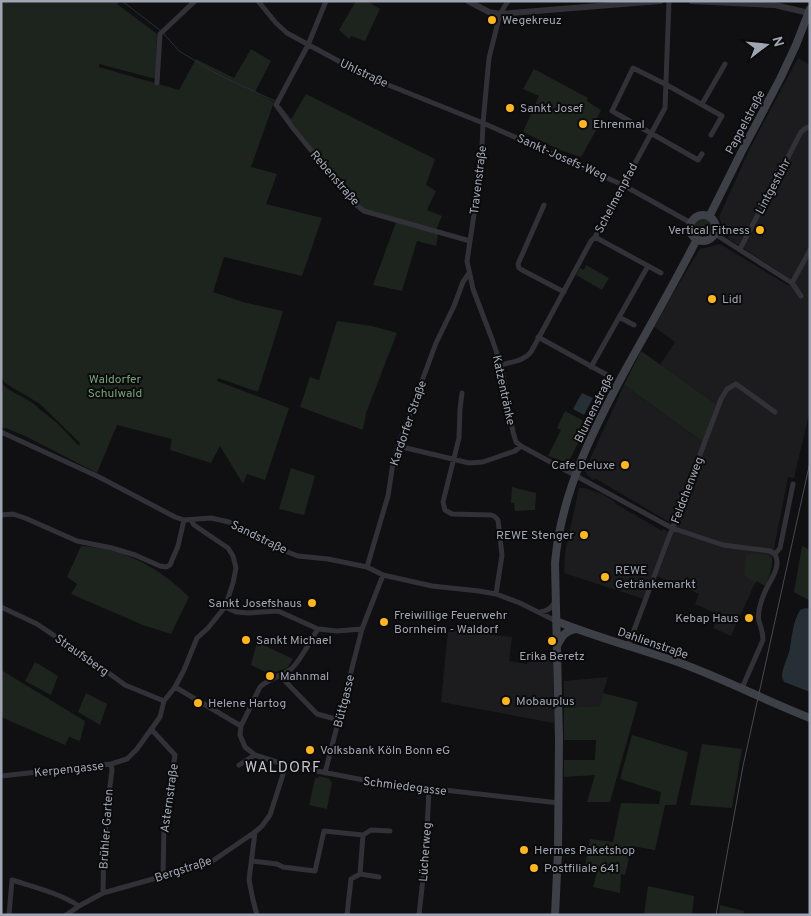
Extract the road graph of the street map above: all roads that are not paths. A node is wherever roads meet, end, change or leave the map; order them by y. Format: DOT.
graph roads {
  1 [pos="194,1"];
  2 [pos="258,1"];
  3 [pos="326,1"];
  4 [pos="468,1"];
  5 [pos="508,1"];
  6 [pos="660,1"];
  7 [pos="669,1"];
  8 [pos="692,1"];
  9 [pos="809,12"];
  10 [pos="500,14"];
  11 [pos="308,45"];
  12 [pos="725,64"];
  13 [pos="157,83"];
  14 [pos="667,84"];
  15 [pos="702,104"];
  16 [pos="483,123"];
  17 [pos="810,128"];
  18 [pos="652,132"];
  19 [pos="711,135"];
  20 [pos="702,154"];
  21 [pos="623,185"];
  22 [pos="544,205"];
  23 [pos="709,217"];
  24 [pos="692,223"];
  25 [pos="715,234"];
  26 [pos="595,237"];
  27 [pos="697,239"];
  28 [pos="470,241"];
  29 [pos="740,249"];
  30 [pos="810,250"];
  31 [pos="648,266"];
  32 [pos="469,273"];
  33 [pos="661,273"];
  34 [pos="792,283"];
  35 [pos="564,292"];
  36 [pos="800,296"];
  37 [pos="619,317"];
  38 [pos="634,325"];
  39 [pos="538,337"];
  40 [pos="437,339"];
  41 [pos="501,365"];
  42 [pos="591,366"];
  43 [pos="607,376"];
  44 [pos="462,393"];
  45 [pos="775,412"];
  46 [pos="1,432"];
  47 [pos="398,446"];
  48 [pos="521,446"];
  49 [pos="454,459"];
  50 [pos="575,476"];
  51 [pos="793,484"];
  52 [pos="1,515"];
  53 [pos="187,520"];
  54 [pos="672,528"];
  55 [pos="774,554"];
  56 [pos="367,567"];
  57 [pos="383,575"];
  58 [pos="496,594"];
  59 [pos="556,601"];
  60 [pos="1,607"];
  61 [pos="225,607"];
  62 [pos="540,612"];
  63 [pos="556,621"];
  64 [pos="318,629"];
  65 [pos="362,629"];
  66 [pos="576,629"];
  67 [pos="558,644"];
  68 [pos="628,646"];
  69 [pos="278,676"];
  70 [pos="175,687"];
  71 [pos="742,688"];
  72 [pos="164,701"];
  73 [pos="809,715"];
  74 [pos="340,720"];
  75 [pos="241,726"];
  76 [pos="152,729"];
  77 [pos="255,756"];
  78 [pos="110,764"];
  79 [pos="239,765"];
  80 [pos="286,765"];
  81 [pos="325,773"];
  82 [pos="1,776"];
  83 [pos="429,789"];
  84 [pos="558,803"];
  85 [pos="390,831"];
  86 [pos="255,832"];
  87 [pos="363,835"];
  88 [pos="252,861"];
  89 [pos="360,874"];
  90 [pos="163,876"];
  91 [pos="379,877"];
  92 [pos="103,893"];
  93 [pos="78,906"];
  94 [pos="9,915"];
  95 [pos="66,915"];
  96 [pos="257,915"];
  97 [pos="348,915"];
  98 [pos="419,915"];
  99 [pos="556,915"];
  1 -- 13 [label="street"];
  2 -- 11 [label="street, Uhlstraße"];
  3 -- 11 [label="street"];
  4 -- 10 [label="street"];
  5 -- 10 [label="street, Travenstraße"];
  6 -- 10 [label="street"];
  7 -- 14 [label="street, Schelmenpfad"];
  8 -- 9 [label="street"];
  9 -- 23 [label="main road, Pappelstraße"];
  10 -- 16 [label="street, Travenstraße"];
  11 -- 16 [label="street, Uhlstraße"];
  11 -- 28 [label="street, Rebenstraße"];
  12 -- 15 [label="street"];
  14 -- 15 [label="street"];
  14 -- 18 [label="street, Schelmenpfad"];
  14 -- 18 [label="street"];
  15 -- 19 [label="street"];
  16 -- 21 [label="street, Sankt-Josefs-Weg"];
  16 -- 28 [label="street, Travenstraße"];
  17 -- 29 [label="street, Lintgesfuhr"];
  18 -- 20 [label="street"];
  18 -- 21 [label="street, Schelmenpfad"];
  21 -- 24 [label="street, Sankt-Josefs-Weg"];
  21 -- 26 [label="street, Schelmenpfad"];
  22 -- 35 [label="street"];
  23 -- 24 [label="main road"];
  23 -- 25 [label="main road"];
  24 -- 27 [label="main road"];
  25 -- 27 [label="main road"];
  25 -- 29 [label="street"];
  26 -- 31 [label="street"];
  26 -- 35 [label="street, Schelmenpfad"];
  27 -- 50 [label="main road, Blumenstraße"];
  28 -- 32 [label="street, Travenstraße"];
  29 -- 34 [label="street"];
  30 -- 34 [label="street"];
  31 -- 33 [label="street"];
  31 -- 37 [label="street"];
  32 -- 40 [label="street, Travenstraße"];
  32 -- 41 [label="street, Katzentränke"];
  34 -- 36 [label="street"];
  35 -- 39 [label="street, Schelmenpfad"];
  37 -- 38 [label="street"];
  37 -- 42 [label="street"];
  39 -- 41 [label="street, Schelmenpfad"];
  39 -- 42 [label="street"];
  40 -- 47 [label="street, Kardorfer Straße"];
  41 -- 48 [label="street, Katzentränke"];
  42 -- 43 [label="street"];
  44 -- 49 [label="street"];
  45 -- 54 [label="street, Feldchenweg"];
  46 -- 53 [label="street, Sandstraße"];
  47 -- 49 [label="street"];
  47 -- 56 [label="street, Kardorfer Straße"];
  48 -- 49 [label="street"];
  48 -- 50 [label="street"];
  49 -- 58 [label="street"];
  50 -- 54 [label="street"];
  50 -- 59 [label="main road, Blumenstraße"];
  51 -- 55 [label="street"];
  52 -- 53 [label="street"];
  53 -- 56 [label="street, Sandstraße"];
  53 -- 61 [label="street"];
  54 -- 55 [label="street"];
  54 -- 68 [label="street, Feldchenweg"];
  55 -- 71 [label="street"];
  56 -- 57 [label="street, Sandstraße"];
  57 -- 58 [label="street, Sandstraße"];
  57 -- 65 [label="street, Büttgasse"];
  58 -- 62 [label="street, Sandstraße"];
  59 -- 62 [label="street"];
  59 -- 63 [label="main road, Blumenstraße"];
  60 -- 72 [label="street, Straufsberg"];
  61 -- 64 [label="street"];
  61 -- 70 [label="street, Kerpengasse"];
  62 -- 63 [label="street, Sandstraße"];
  63 -- 66 [label="main road, Dahlienstraße"];
  63 -- 67 [label="main road, Blumenstraße"];
  64 -- 65 [label="street"];
  64 -- 69 [label="street"];
  65 -- 74 [label="street, Büttgasse"];
  66 -- 67 [label="main road"];
  66 -- 68 [label="main road, Dahlienstraße"];
  67 -- 84 [label="main road, Blumenstraße"];
  68 -- 71 [label="main road, Dahlienstraße"];
  69 -- 74 [label="street"];
  69 -- 75 [label="street"];
  70 -- 72 [label="street, Kerpengasse"];
  70 -- 75 [label="street"];
  71 -- 73 [label="main road, Dahlienstraße"];
  72 -- 76 [label="street, Kerpengasse"];
  74 -- 81 [label="street, Büttgasse"];
  75 -- 77 [label="street"];
  76 -- 78 [label="street, Kerpengasse"];
  76 -- 90 [label="street, Asternstraße"];
  77 -- 79 [label="street"];
  77 -- 80 [label="street, Schmiedegasse"];
  78 -- 82 [label="street, Kerpengasse"];
  78 -- 92 [label="street, Brühler Garten"];
  80 -- 81 [label="street, Schmiedegasse"];
  80 -- 86 [label="street, Bergstraße"];
  81 -- 83 [label="street, Schmiedegasse"];
  83 -- 84 [label="street, Schmiedegasse"];
  83 -- 98 [label="street, Lücherweg"];
  84 -- 99 [label="main road, Blumenstraße"];
  85 -- 87 [label="street"];
  86 -- 88 [label="street"];
  86 -- 90 [label="street, Bergstraße"];
  87 -- 88 [label="street"];
  87 -- 89 [label="street"];
  88 -- 96 [label="street"];
  89 -- 91 [label="street"];
  89 -- 97 [label="street"];
  90 -- 92 [label="street, Bergstraße"];
  92 -- 93 [label="street, Bergstraße"];
  93 -- 94 [label="street"];
  93 -- 95 [label="street, Bergstraße"];
}
